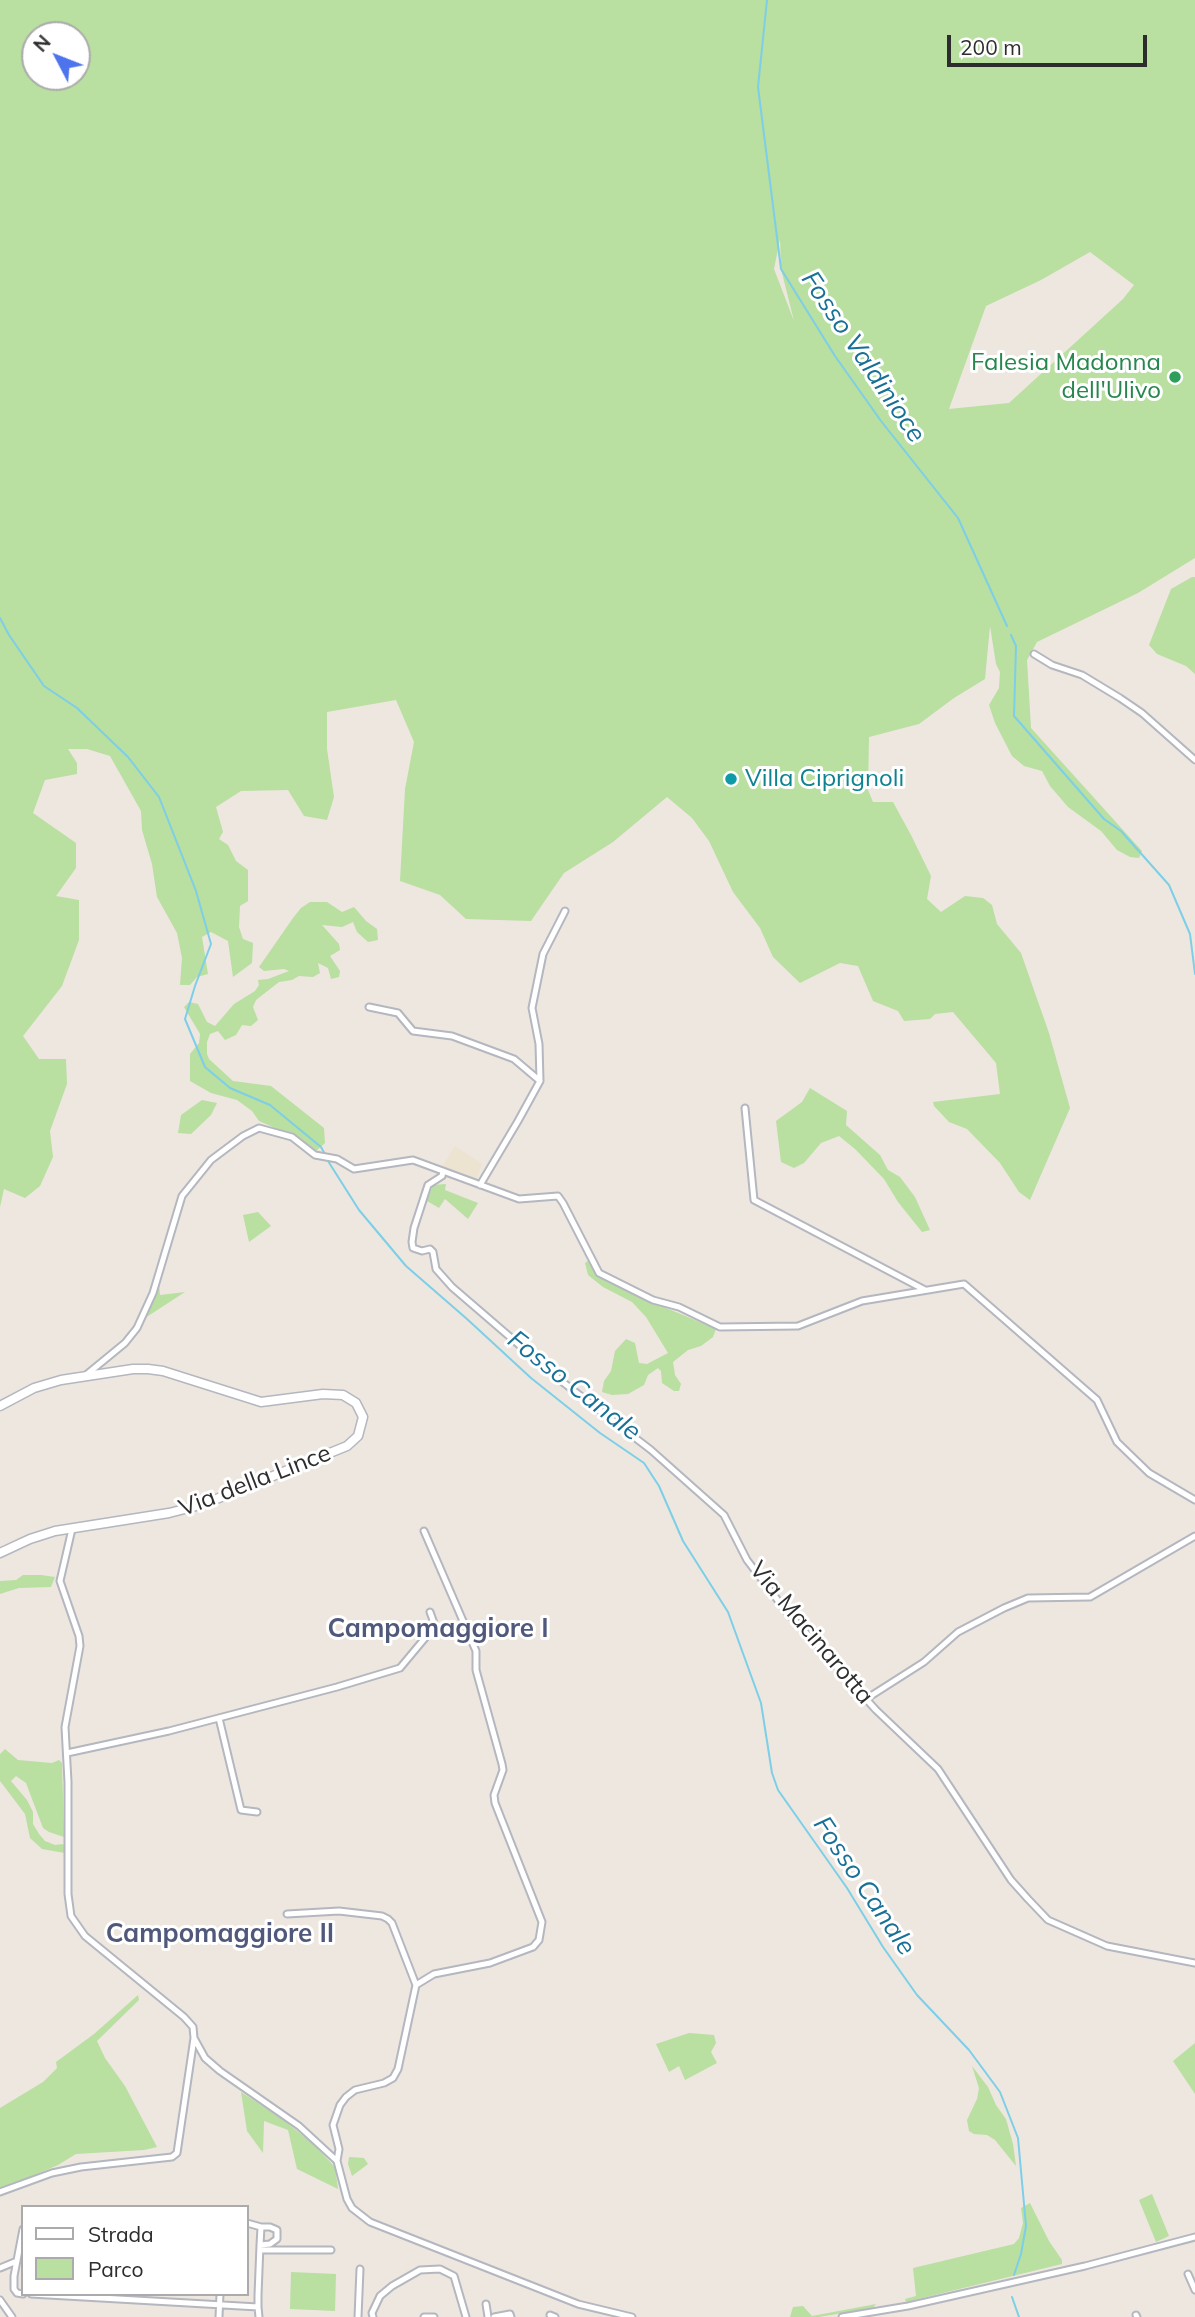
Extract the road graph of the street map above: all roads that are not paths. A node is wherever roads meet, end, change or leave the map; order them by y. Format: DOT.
graph roads {
  1 [pos="1034,654"];
  2 [pos="1195,760"];
  3 [pos="565,911"];
  4 [pos="369,1007"];
  5 [pos="540,1081"];
  6 [pos="745,1108"];
  7 [pos="443,1171"];
  8 [pos="480,1185"];
  9 [pos="925,1290"];
  10 [pos="86,1375"];
  11 [pos="0,1406"];
  12 [pos="1195,1500"];
  13 [pos="72,1529"];
  14 [pos="424,1531"];
  15 [pos="1195,1536"];
  16 [pos="0,1553"];
  17 [pos="430,1612"];
  18 [pos="866,1699"];
  19 [pos="219,1718"];
  20 [pos="67,1753"];
  21 [pos="257,1812"];
  22 [pos="287,1914"];
  23 [pos="1195,1963"];
  24 [pos="416,1985"];
  25 [pos="194,2038"];
  26 [pos="337,2161"];
  27 [pos="0,2192"];
  28 [pos="248,2223"];
  29 [pos="261,2227"];
  30 [pos="1195,2238"];
  31 [pos="21,2240"];
  32 [pos="260,2248"];
  33 [pos="331,2250"];
  34 [pos="17,2261"];
  35 [pos="0,2269"];
  36 [pos="360,2269"];
  37 [pos="1188,2274"];
  38 [pos="1195,2290"];
  39 [pos="21,2294"];
  40 [pos="66,2296"];
  41 [pos="220,2296"];
  42 [pos="0,2301"];
  43 [pos="486,2304"];
  44 [pos="220,2305"];
  45 [pos="258,2307"];
  46 [pos="12,2317"];
  47 [pos="219,2317"];
  48 [pos="259,2317"];
  49 [pos="358,2317"];
  50 [pos="373,2317"];
  51 [pos="424,2317"];
  52 [pos="434,2317"];
  53 [pos="466,2317"];
  54 [pos="488,2317"];
  55 [pos="494,2317"];
  56 [pos="512,2317"];
  57 [pos="632,2317"];
  58 [pos="842,2317"];
  1 -- 2 [label="street"];
  3 -- 5 [label="street"];
  4 -- 5 [label="street"];
  5 -- 8 [label="street"];
  6 -- 9 [label="street"];
  7 -- 8 [label="street"];
  7 -- 10 [label="street"];
  7 -- 18 [label="street, Via Macinarotta"];
  8 -- 9 [label="street"];
  9 -- 12 [label="street"];
  10 -- 11 [label="street, Via della Lince"];
  10 -- 13 [label="street, Via della Lince"];
  13 -- 16 [label="street, Via della Lince"];
  13 -- 20 [label="street"];
  14 -- 24 [label="street"];
  15 -- 18 [label="street"];
  17 -- 19 [label="street"];
  18 -- 23 [label="street, Via Macinarotta"];
  19 -- 20 [label="street"];
  19 -- 21 [label="street"];
  20 -- 25 [label="street"];
  22 -- 24 [label="street"];
  24 -- 26 [label="street"];
  25 -- 26 [label="street"];
  25 -- 27 [label="street"];
  26 -- 57 [label="street"];
  28 -- 29 [label="street"];
  29 -- 32 [label="street"];
  29 -- 32 [label="street"];
  30 -- 58 [label="street"];
  31 -- 34 [label="street"];
  32 -- 33 [label="street"];
  32 -- 45 [label="street"];
  34 -- 35 [label="street"];
  34 -- 39 [label="street"];
  36 -- 49 [label="street"];
  37 -- 38 [label="street"];
  40 -- 44 [label="street"];
  41 -- 44 [label="street"];
  42 -- 46 [label="street"];
  43 -- 54 [label="street"];
  44 -- 45 [label="street"];
  44 -- 47 [label="street"];
  45 -- 48 [label="street"];
  50 -- 53 [label="street"];
  51 -- 52 [label="street"];
  55 -- 56 [label="street"];
}
